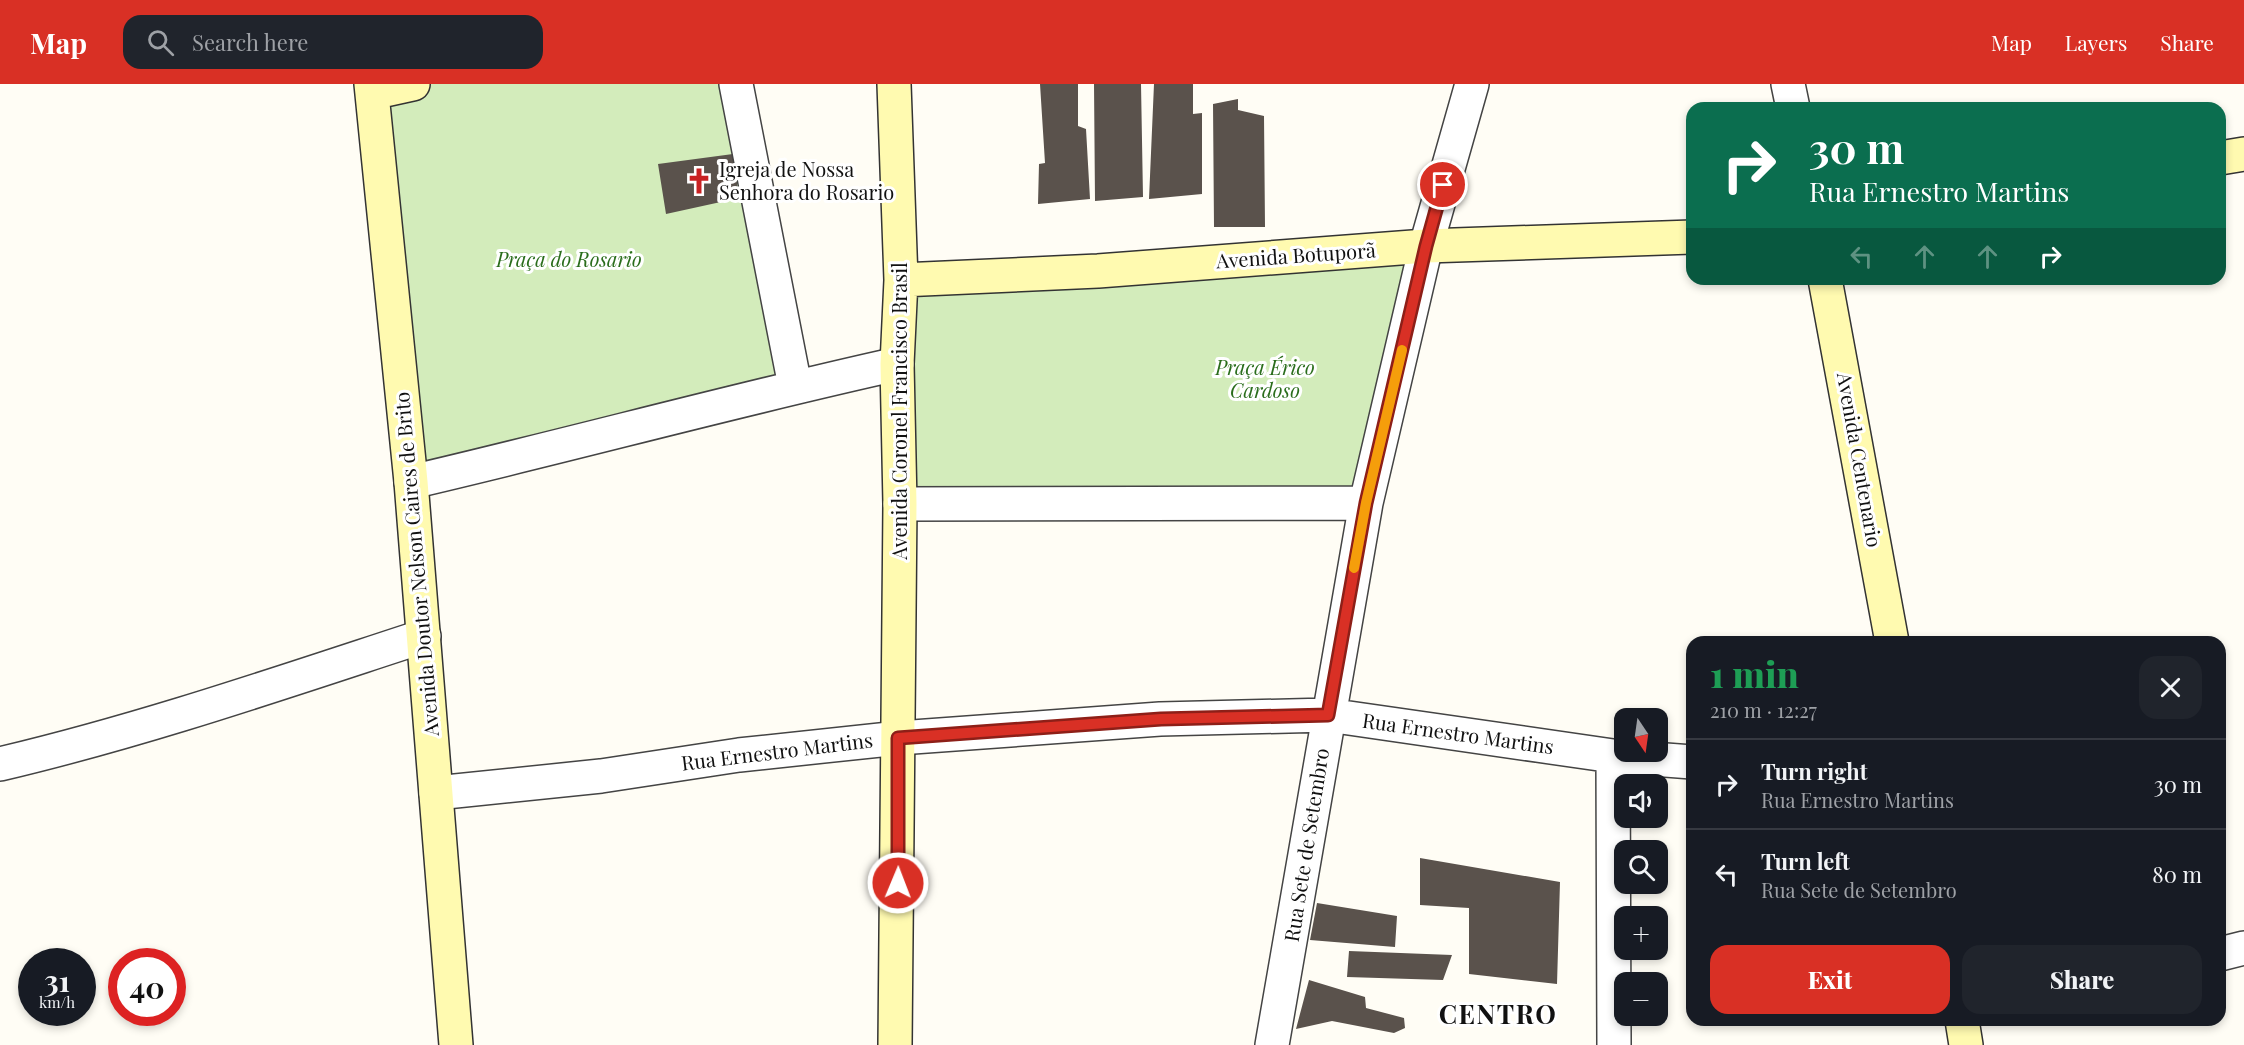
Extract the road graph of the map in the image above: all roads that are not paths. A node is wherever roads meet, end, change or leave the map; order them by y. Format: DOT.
graph roads {
  1 [pos="413,84"];
  2 [pos="736,84"];
  3 [pos="894,84"];
  4 [pos="1472,84"];
  5 [pos="1788,84"];
  6 [pos="371,88"];
  7 [pos="1792,102"];
  8 [pos="2244,154"];
  9 [pos="2226,157"];
  10 [pos="1686,237"];
  11 [pos="1426,246"];
  12 [pos="901,280"];
  13 [pos="1826,285"];
  14 [pos="897,364"];
  15 [pos="795,386"];
  16 [pos="411,482"];
  17 [pos="1366,503"];
  18 [pos="900,504"];
  19 [pos="423,636"];
  20 [pos="1891,636"];
  21 [pos="1328,715"];
  22 [pos="898,738"];
  23 [pos="1613,756"];
  24 [pos="1686,762"];
  25 [pos="0,764"];
  26 [pos="436,793"];
  27 [pos="2244,948"];
  28 [pos="2226,952"];
  29 [pos="1963,1026"];
  30 [pos="456,1045"];
  31 [pos="895,1045"];
  32 [pos="1272,1045"];
  33 [pos="1614,1045"];
  34 [pos="1966,1045"];
  1 -- 6 [label="street"];
  2 -- 15 [label="street"];
  3 -- 12 [label="street, Avenida Coronel Francisco Brasil"];
  4 -- 11 [label="street, Rua Sete de Setembro"];
  5 -- 7 [label="street"];
  6 -- 16 [label="street, Avenida Doutor Nelson Caires de Brito"];
  8 -- 9 [label="street"];
  10 -- 11 [label="street, Avenida Botuporã"];
  11 -- 12 [label="street, Avenida Botuporã"];
  11 -- 17 [label="street, Rua Sete de Setembro"];
  12 -- 14 [label="street, Avenida Coronel Francisco Brasil"];
  13 -- 20 [label="street, Avenida Centenario"];
  14 -- 15 [label="street"];
  14 -- 18 [label="street, Avenida Coronel Francisco Brasil"];
  15 -- 16 [label="street"];
  16 -- 19 [label="street, Avenida Doutor Nelson Caires de Brito"];
  17 -- 18 [label="street"];
  17 -- 21 [label="street, Rua Sete de Setembro"];
  18 -- 22 [label="street, Avenida Coronel Francisco Brasil"];
  19 -- 25 [label="street"];
  19 -- 26 [label="street, Avenida Doutor Nelson Caires de Brito"];
  21 -- 22 [label="street, Rua Ernestro Martins"];
  21 -- 23 [label="street, Rua Ernestro Martins"];
  21 -- 32 [label="street, Rua Sete de Setembro"];
  22 -- 26 [label="street, Rua Ernestro Martins"];
  22 -- 31 [label="street, Avenida Coronel Francisco Brasil"];
  23 -- 24 [label="street, Rua Ernestro Martins"];
  23 -- 33 [label="street"];
  26 -- 30 [label="street, Avenida Doutor Nelson Caires de Brito"];
  27 -- 28 [label="street"];
  29 -- 34 [label="street"];
}
